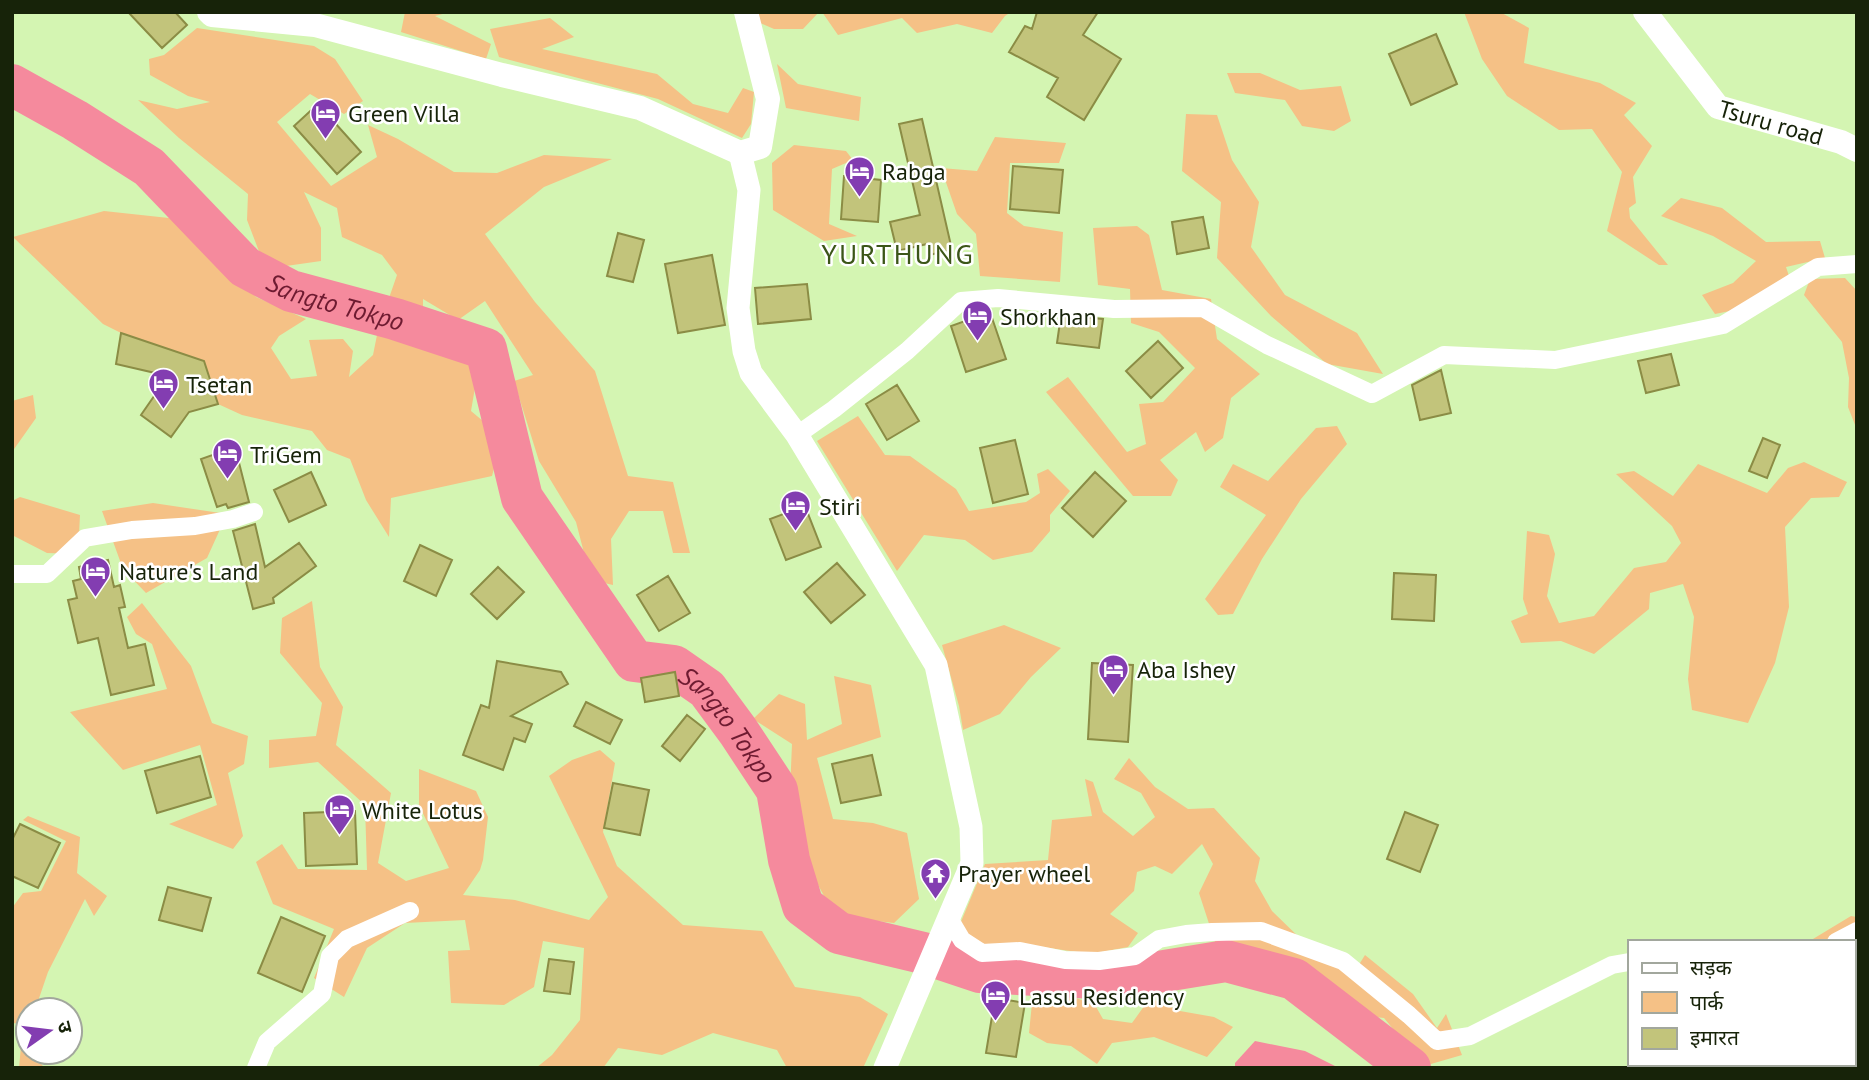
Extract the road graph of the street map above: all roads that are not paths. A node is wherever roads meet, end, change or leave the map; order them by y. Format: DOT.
graph roads {
  1 [pos="209,12"];
  2 [pos="746,12"];
  3 [pos="1644,12"];
  4 [pos="1857,150"];
  5 [pos="740,153"];
  6 [pos="1857,264"];
  7 [pos="797,435"];
  8 [pos="254,512"];
  9 [pos="12,574"];
  10 [pos="410,911"];
  11 [pos="944,929"];
  12 [pos="1857,931"];
  13 [pos="1840,940"];
  14 [pos="1628,962"];
  15 [pos="256,1068"];
  16 [pos="885,1068"];
  1 -- 5 [label="main road"];
  2 -- 5 [label="main road"];
  3 -- 4 [label="main road, Tsuru road"];
  5 -- 7 [label="street"];
  6 -- 7 [label="street"];
  7 -- 11 [label="street"];
  8 -- 9 [label="street"];
  10 -- 15 [label="street"];
  11 -- 14 [label="street"];
  11 -- 16 [label="street"];
  12 -- 13 [label="street"];
}
